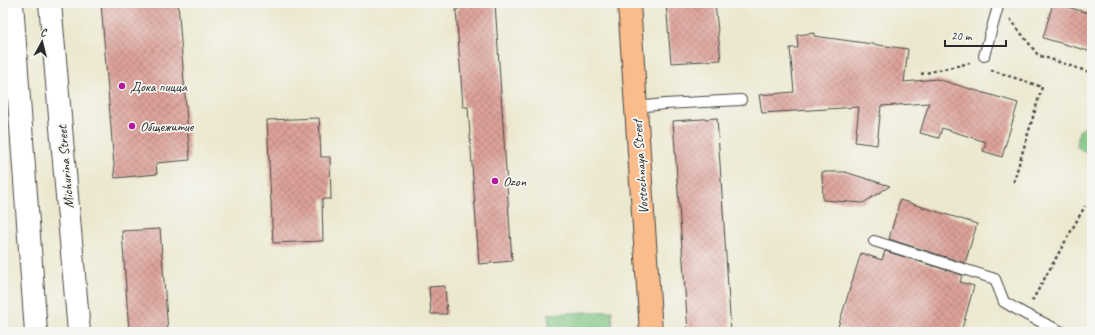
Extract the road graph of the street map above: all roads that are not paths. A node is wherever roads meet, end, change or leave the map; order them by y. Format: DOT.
graph roads {
  1 [pos="50,3"];
  2 [pos="629,3"];
  3 [pos="999,4"];
  4 [pos="9,8"];
  5 [pos="984,56"];
  6 [pos="741,100"];
  7 [pos="636,107"];
  8 [pos="874,241"];
  9 [pos="36,332"];
  10 [pos="79,332"];
  11 [pos="651,332"];
  12 [pos="1062,332"];
  1 -- 10 [label="street, Michurina Street"];
  2 -- 7 [label="main road, Vostochnaya Street"];
  3 -- 5 [label="lane"];
  4 -- 9 [label="street"];
  6 -- 7 [label="lane"];
  7 -- 11 [label="main road, Vostochnaya Street"];
  8 -- 12 [label="lane"];
}
